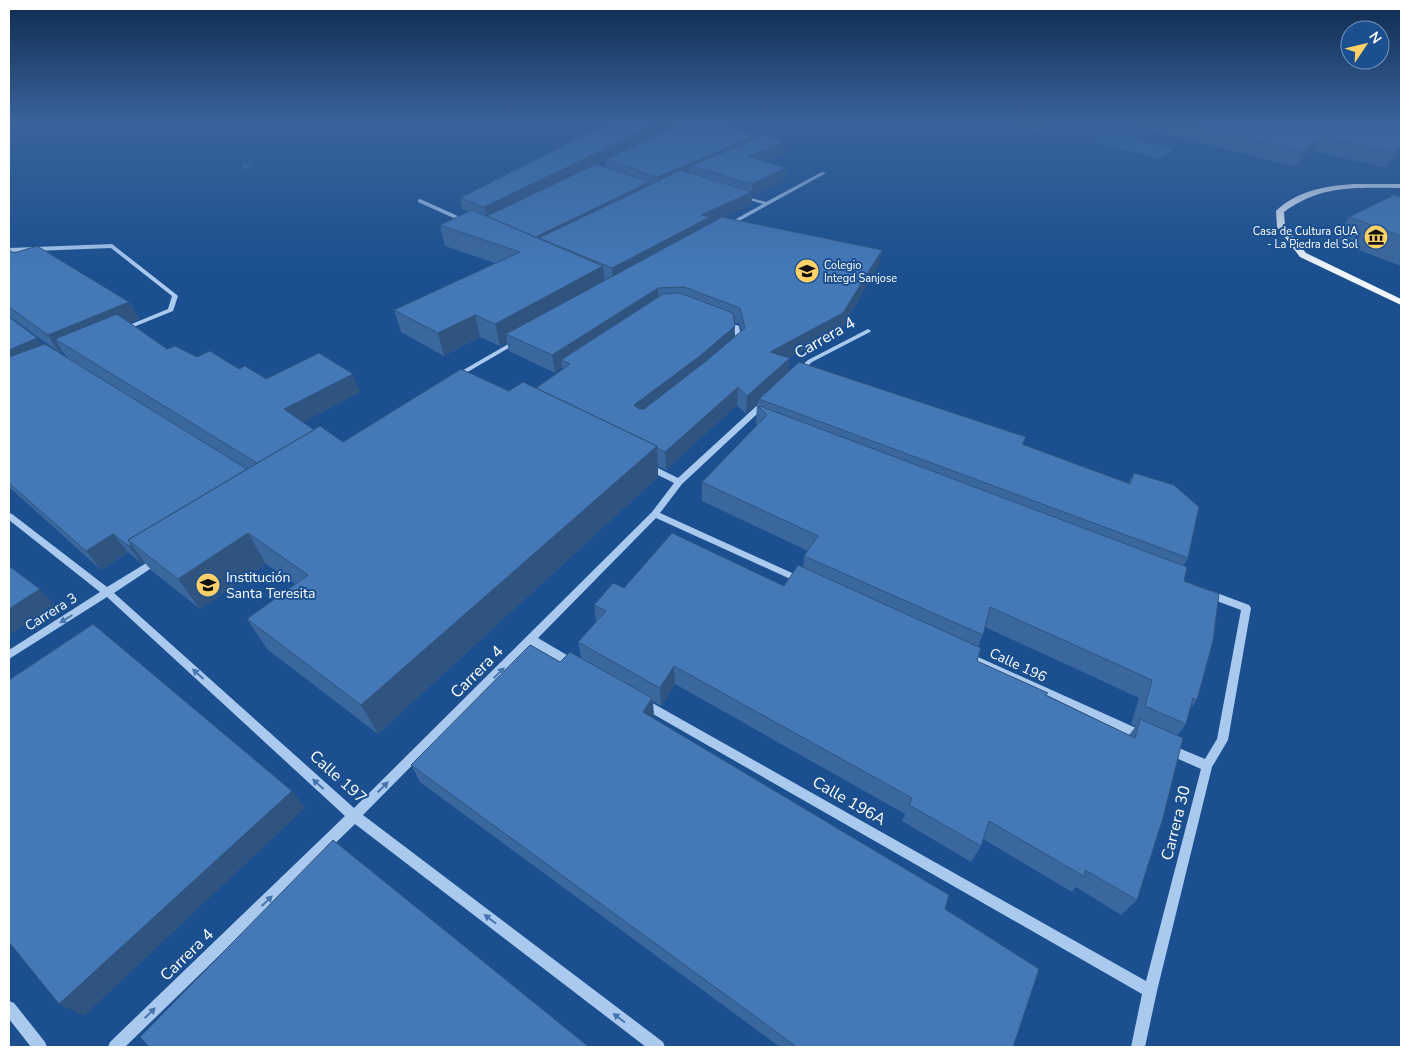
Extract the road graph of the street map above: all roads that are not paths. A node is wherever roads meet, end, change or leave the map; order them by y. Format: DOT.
graph roads {
  1 [pos="824,173"];
  2 [pos="1401,186"];
  3 [pos="738,195"];
  4 [pos="420,201"];
  5 [pos="767,204"];
  6 [pos="477,226"];
  7 [pos="724,227"];
  8 [pos="9,250"];
  9 [pos="1401,302"];
  10 [pos="714,319"];
  11 [pos="119,331"];
  12 [pos="868,331"];
  13 [pos="524,338"];
  14 [pos="732,351"];
  15 [pos="791,379"];
  16 [pos="449,381"];
  17 [pos="772,396"];
  18 [pos="638,461"];
  19 [pos="679,482"];
  20 [pos="655,514"];
  21 [pos="9,516"];
  22 [pos="163,556"];
  23 [pos="809,584"];
  24 [pos="1200,590"];
  25 [pos="108,593"];
  26 [pos="532,640"];
  27 [pos="954,650"];
  28 [pos="9,655"];
  29 [pos="583,669"];
  30 [pos="635,698"];
  31 [pos="1207,766"];
  32 [pos="354,816"];
  33 [pos="1150,991"];
  34 [pos="9,1008"];
  35 [pos="40,1047"];
  36 [pos="115,1047"];
  37 [pos="658,1047"];
  38 [pos="1138,1047"];
  1 -- 5 [label="street"];
  2 -- 9 [label="main road"];
  3 -- 5 [label="street"];
  4 -- 6 [label="street"];
  5 -- 7 [label="street"];
  8 -- 11 [label="street"];
  10 -- 14 [label="street"];
  12 -- 15 [label="street, Carrera 4"];
  13 -- 16 [label="street"];
  17 -- 19 [label="street, Carrera 4"];
  18 -- 19 [label="street"];
  19 -- 20 [label="street, Carrera 4"];
  20 -- 23 [label="street"];
  20 -- 26 [label="street, Carrera 4"];
  21 -- 25 [label="street, Calle 197"];
  22 -- 25 [label="street, Carrera 3"];
  24 -- 31 [label="street, Carrera 30"];
  25 -- 28 [label="street, Carrera 3, one-way"];
  32 -- 25 [label="street, Calle 197, one-way"];
  26 -- 29 [label="street"];
  32 -- 26 [label="street, Carrera 4, one-way"];
  27 -- 31 [label="street, Calle 196"];
  30 -- 33 [label="street, Calle 196A"];
  31 -- 33 [label="street, Carrera 30"];
  36 -- 32 [label="street, Carrera 4, one-way"];
  37 -- 32 [label="street, Calle 197, one-way"];
  33 -- 38 [label="street, Carrera 30"];
  34 -- 35 [label="street"];
}
